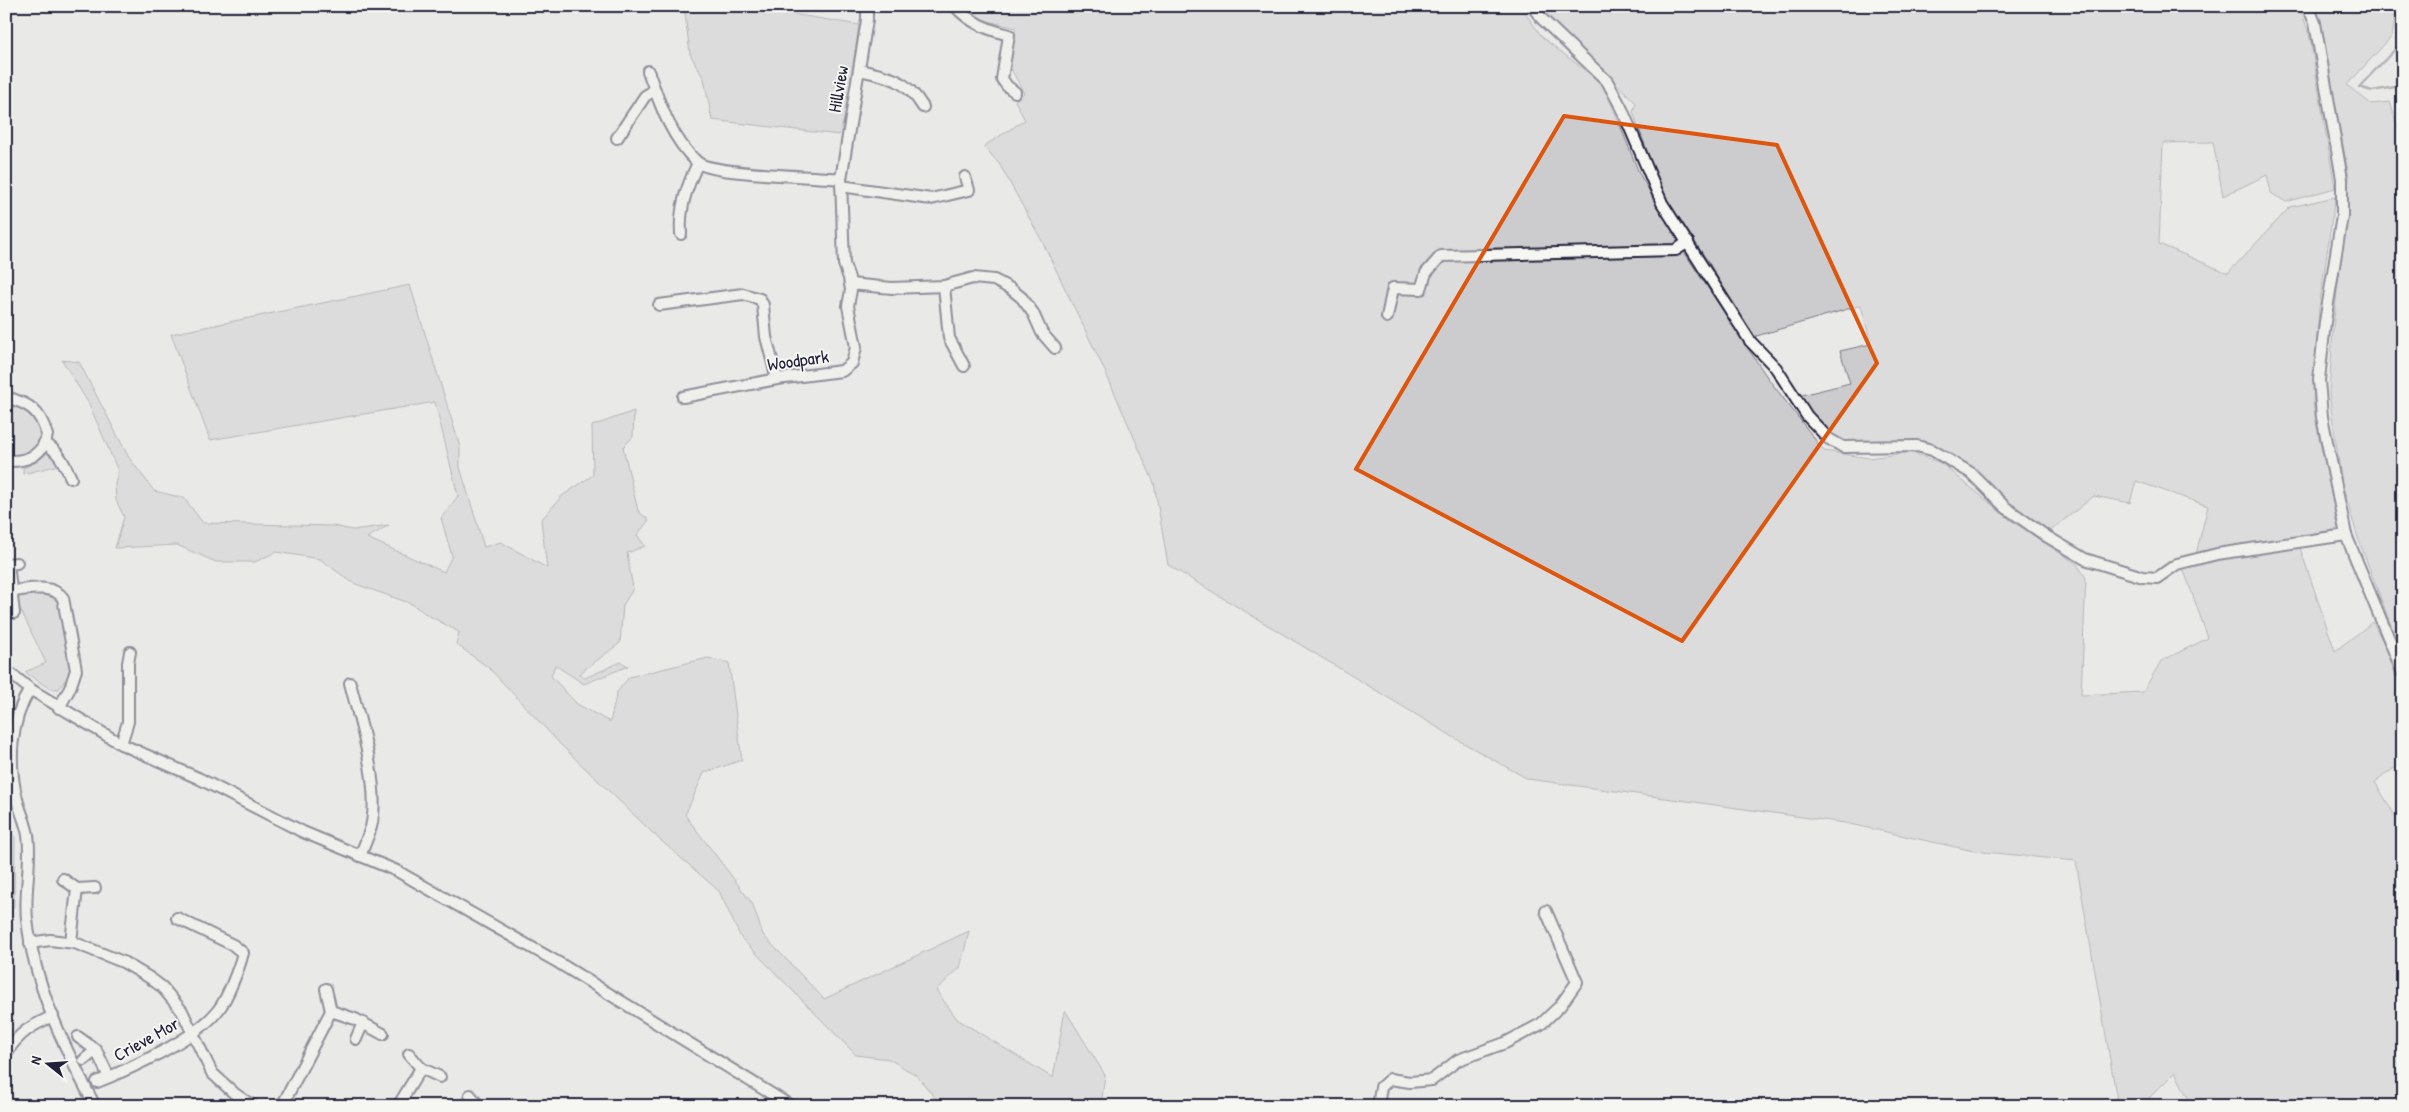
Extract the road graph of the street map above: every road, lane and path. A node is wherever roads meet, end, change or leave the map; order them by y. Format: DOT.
graph roads {
  1 [pos="867,6"];
  2 [pos="955,6"];
  3 [pos="1532,6"];
  4 [pos="2308,6"];
  5 [pos="858,70"];
  6 [pos="648,71"];
  7 [pos="655,90"];
  8 [pos="1016,92"];
  9 [pos="924,109"];
  10 [pos="617,138"];
  11 [pos="698,163"];
  12 [pos="965,177"];
  13 [pos="841,182"];
  14 [pos="681,234"];
  15 [pos="843,242"];
  16 [pos="1688,242"];
  17 [pos="850,284"];
  18 [pos="944,286"];
  19 [pos="659,305"];
  20 [pos="1387,317"];
  21 [pos="1055,348"];
  22 [pos="965,368"];
  23 [pos="777,379"];
  24 [pos="6,397"];
  25 [pos="684,397"];
  26 [pos="44,443"];
  27 [pos="6,461"];
  28 [pos="71,478"];
  29 [pos="2346,535"];
  30 [pos="17,563"];
  31 [pos="11,591"];
  32 [pos="14,613"];
  33 [pos="130,652"];
  34 [pos="6,670"];
  35 [pos="2403,672"];
  36 [pos="350,683"];
  37 [pos="30,689"];
  38 [pos="59,708"];
  39 [pos="121,744"];
  40 [pos="9,766"];
  41 [pos="360,856"];
  42 [pos="63,879"];
  43 [pos="94,888"];
  44 [pos="77,889"];
  45 [pos="1546,911"];
  46 [pos="177,918"];
  47 [pos="71,942"];
  48 [pos="30,943"];
  49 [pos="326,989"];
  50 [pos="331,1011"];
  51 [pos="53,1016"];
  52 [pos="363,1023"];
  53 [pos="193,1032"];
  54 [pos="383,1034"];
  55 [pos="78,1037"];
  56 [pos="356,1040"];
  57 [pos="96,1050"];
  58 [pos="6,1052"];
  59 [pos="409,1054"];
  60 [pos="84,1060"];
  61 [pos="421,1068"];
  62 [pos="110,1077"];
  63 [pos="440,1077"];
  64 [pos="97,1082"];
  65 [pos="470,1095"];
  66 [pos="95,1106"];
  67 [pos="252,1106"];
  68 [pos="282,1106"];
  69 [pos="398,1106"];
  70 [pos="479,1106"];
  71 [pos="792,1106"];
  72 [pos="1378,1106"];
  1 -- 5 [label="street, Hillview"];
  2 -- 8 [label="street"];
  3 -- 16 [label="street"];
  4 -- 29 [label="street"];
  5 -- 9 [label="street"];
  5 -- 13 [label="street, Hillview"];
  6 -- 7 [label="street"];
  7 -- 10 [label="street"];
  7 -- 11 [label="street"];
  11 -- 13 [label="street"];
  11 -- 14 [label="street"];
  12 -- 13 [label="street"];
  13 -- 15 [label="street, Hillview"];
  15 -- 17 [label="street, Woodpark"];
  16 -- 20 [label="street"];
  16 -- 29 [label="street"];
  17 -- 18 [label="street"];
  17 -- 23 [label="street, Woodpark"];
  18 -- 21 [label="street"];
  18 -- 22 [label="street"];
  19 -- 23 [label="street"];
  23 -- 25 [label="street, Woodpark"];
  24 -- 26 [label="street"];
  26 -- 27 [label="street"];
  26 -- 28 [label="street"];
  29 -- 35 [label="street"];
  30 -- 31 [label="street"];
  31 -- 32 [label="street"];
  31 -- 38 [label="street"];
  33 -- 39 [label="street"];
  34 -- 37 [label="street"];
  36 -- 41 [label="street"];
  37 -- 38 [label="street"];
  37 -- 40 [label="street"];
  38 -- 39 [label="street"];
  39 -- 41 [label="street"];
  40 -- 48 [label="street"];
  41 -- 71 [label="street"];
  42 -- 44 [label="street"];
  43 -- 44 [label="street"];
  44 -- 47 [label="street"];
  45 -- 72 [label="street"];
  46 -- 53 [label="street"];
  47 -- 48 [label="street, Crieve Mor"];
  47 -- 53 [label="street, Crieve Mor"];
  48 -- 51 [label="street"];
  49 -- 50 [label="street"];
  50 -- 52 [label="street"];
  50 -- 68 [label="street"];
  51 -- 58 [label="street"];
  51 -- 66 [label="street"];
  52 -- 54 [label="street"];
  52 -- 56 [label="street"];
  53 -- 62 [label="street, Crieve Mor"];
  53 -- 67 [label="street"];
  55 -- 57 [label="street, Crieve Mor"];
  57 -- 60 [label="street, Crieve Mor"];
  57 -- 62 [label="street, Crieve Mor"];
  59 -- 61 [label="street"];
  61 -- 63 [label="street"];
  61 -- 69 [label="street"];
  62 -- 64 [label="street, Crieve Mor"];
  65 -- 70 [label="street"];
}
